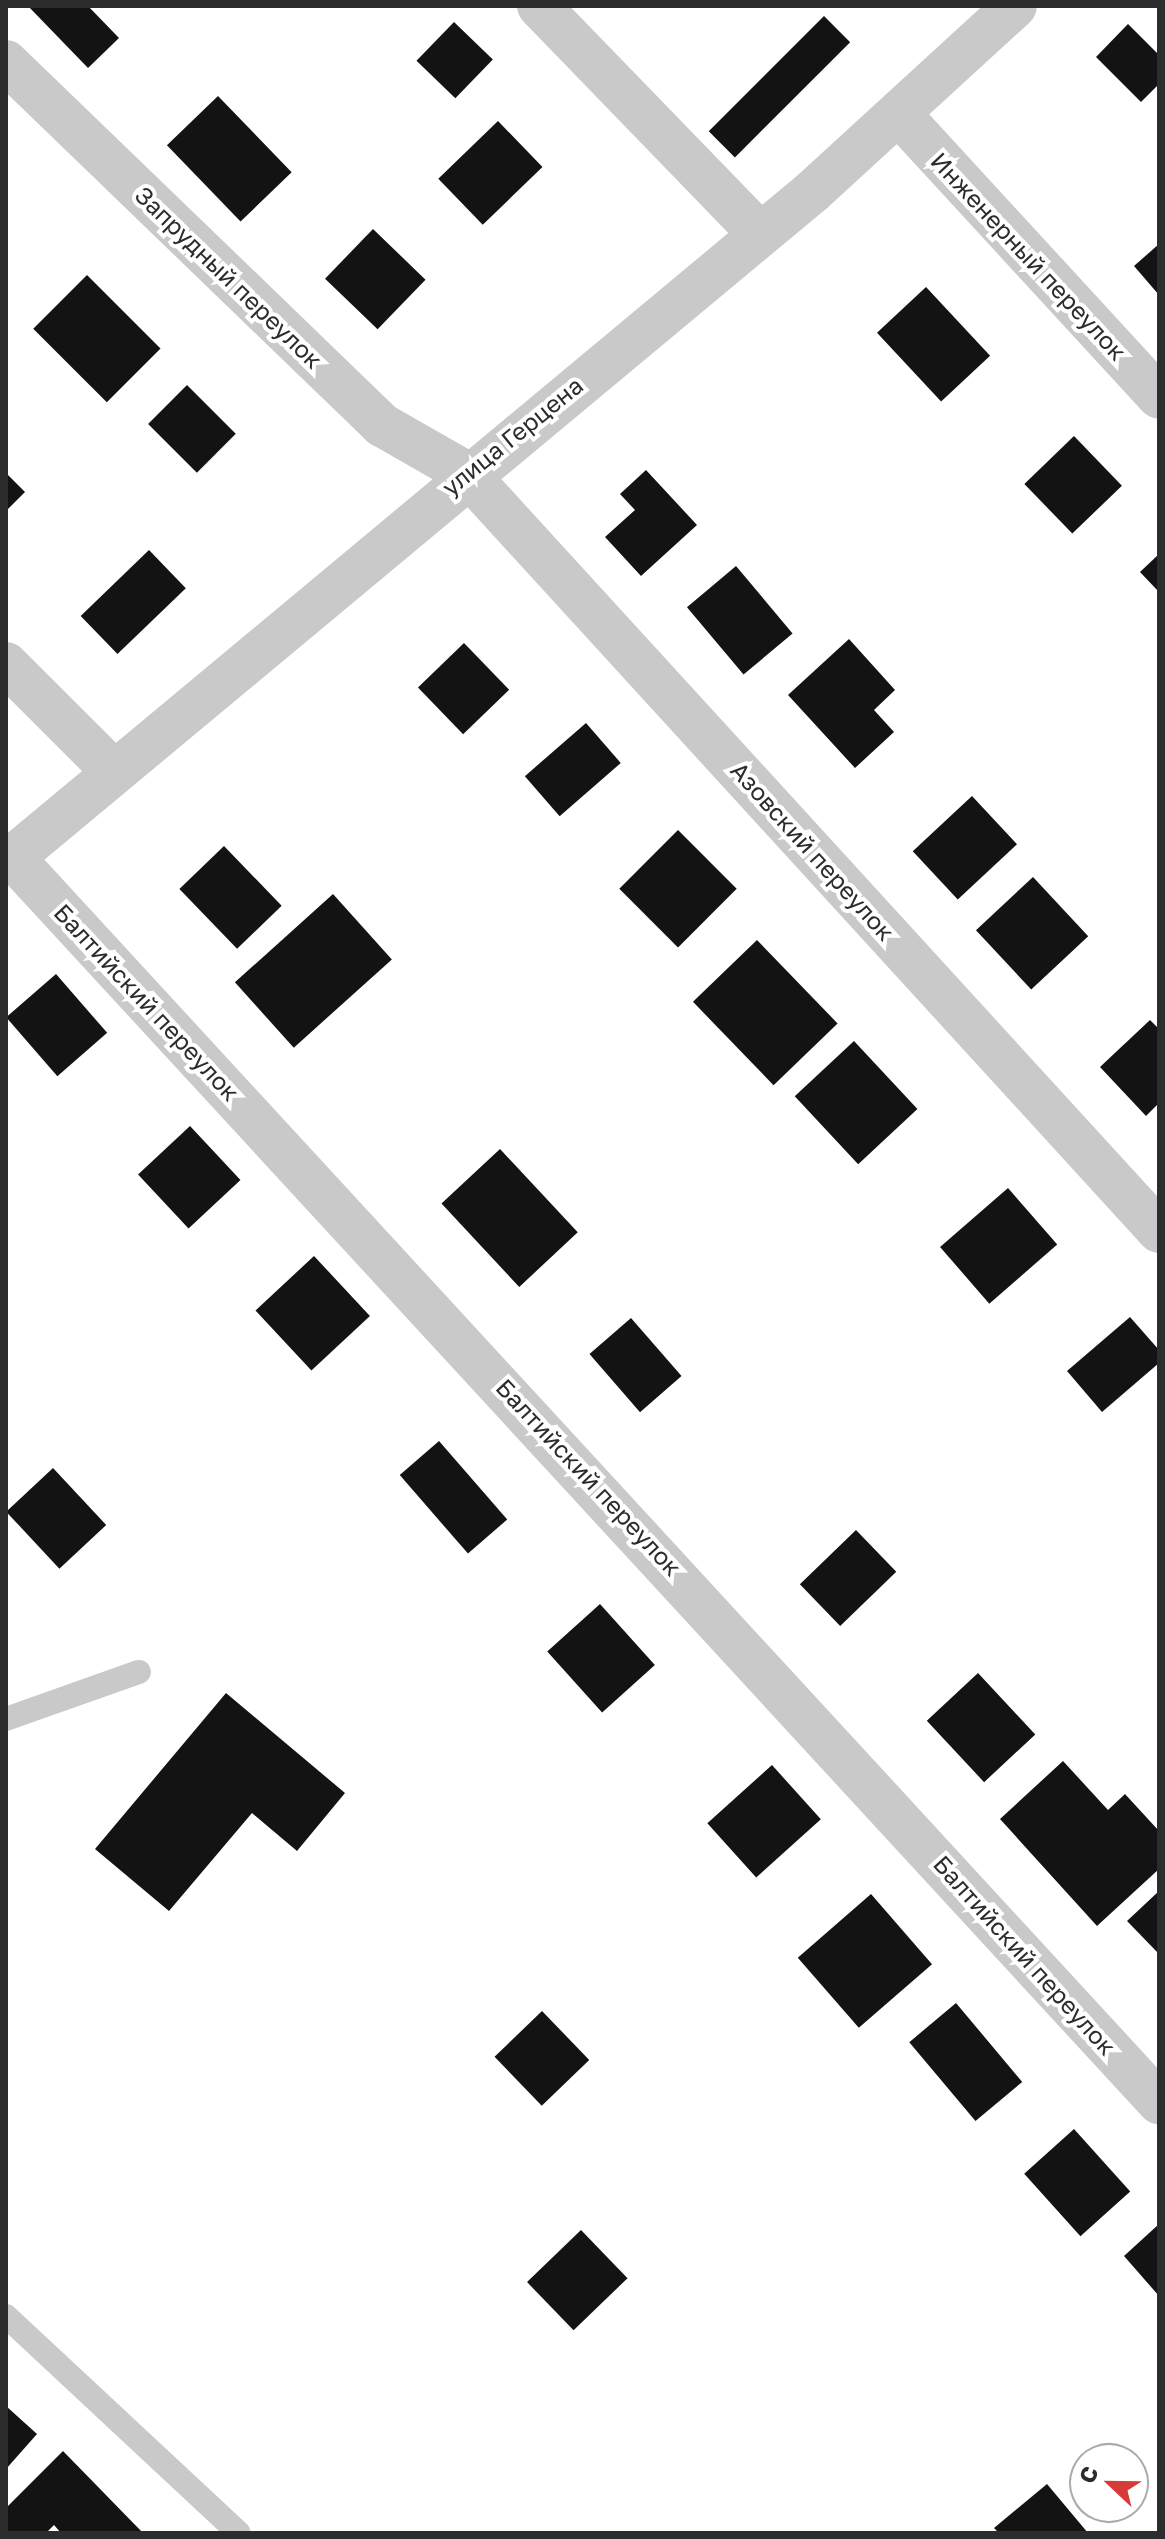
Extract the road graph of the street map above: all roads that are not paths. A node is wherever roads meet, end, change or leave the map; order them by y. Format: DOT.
graph roads {
  1 [pos="539,6"];
  2 [pos="1015,6"];
  3 [pos="6,62"];
  4 [pos="899,114"];
  5 [pos="760,234"];
  6 [pos="1159,397"];
  7 [pos="466,473"];
  8 [pos="6,664"];
  9 [pos="111,769"];
  10 [pos="9,860"];
  11 [pos="1159,1231"];
  12 [pos="139,1672"];
  13 [pos="6,1719"];
  14 [pos="1159,2102"];
  15 [pos="6,2316"];
  16 [pos="239,2533"];
  1 -- 5 [label="street"];
  2 -- 4 [label="street, улица Герцена"];
  3 -- 7 [label="street, Запрудный переулок"];
  4 -- 5 [label="street, улица Герцена"];
  4 -- 6 [label="street, Инженерный переулок"];
  5 -- 7 [label="street, улица Герцена"];
  7 -- 9 [label="street, улица Герцена"];
  7 -- 11 [label="street, Азовский переулок"];
  8 -- 9 [label="street"];
  9 -- 10 [label="street, улица Герцена"];
  10 -- 14 [label="street, Балтийский переулок"];
  12 -- 13 [label="lane"];
  15 -- 16 [label="lane"];
}
